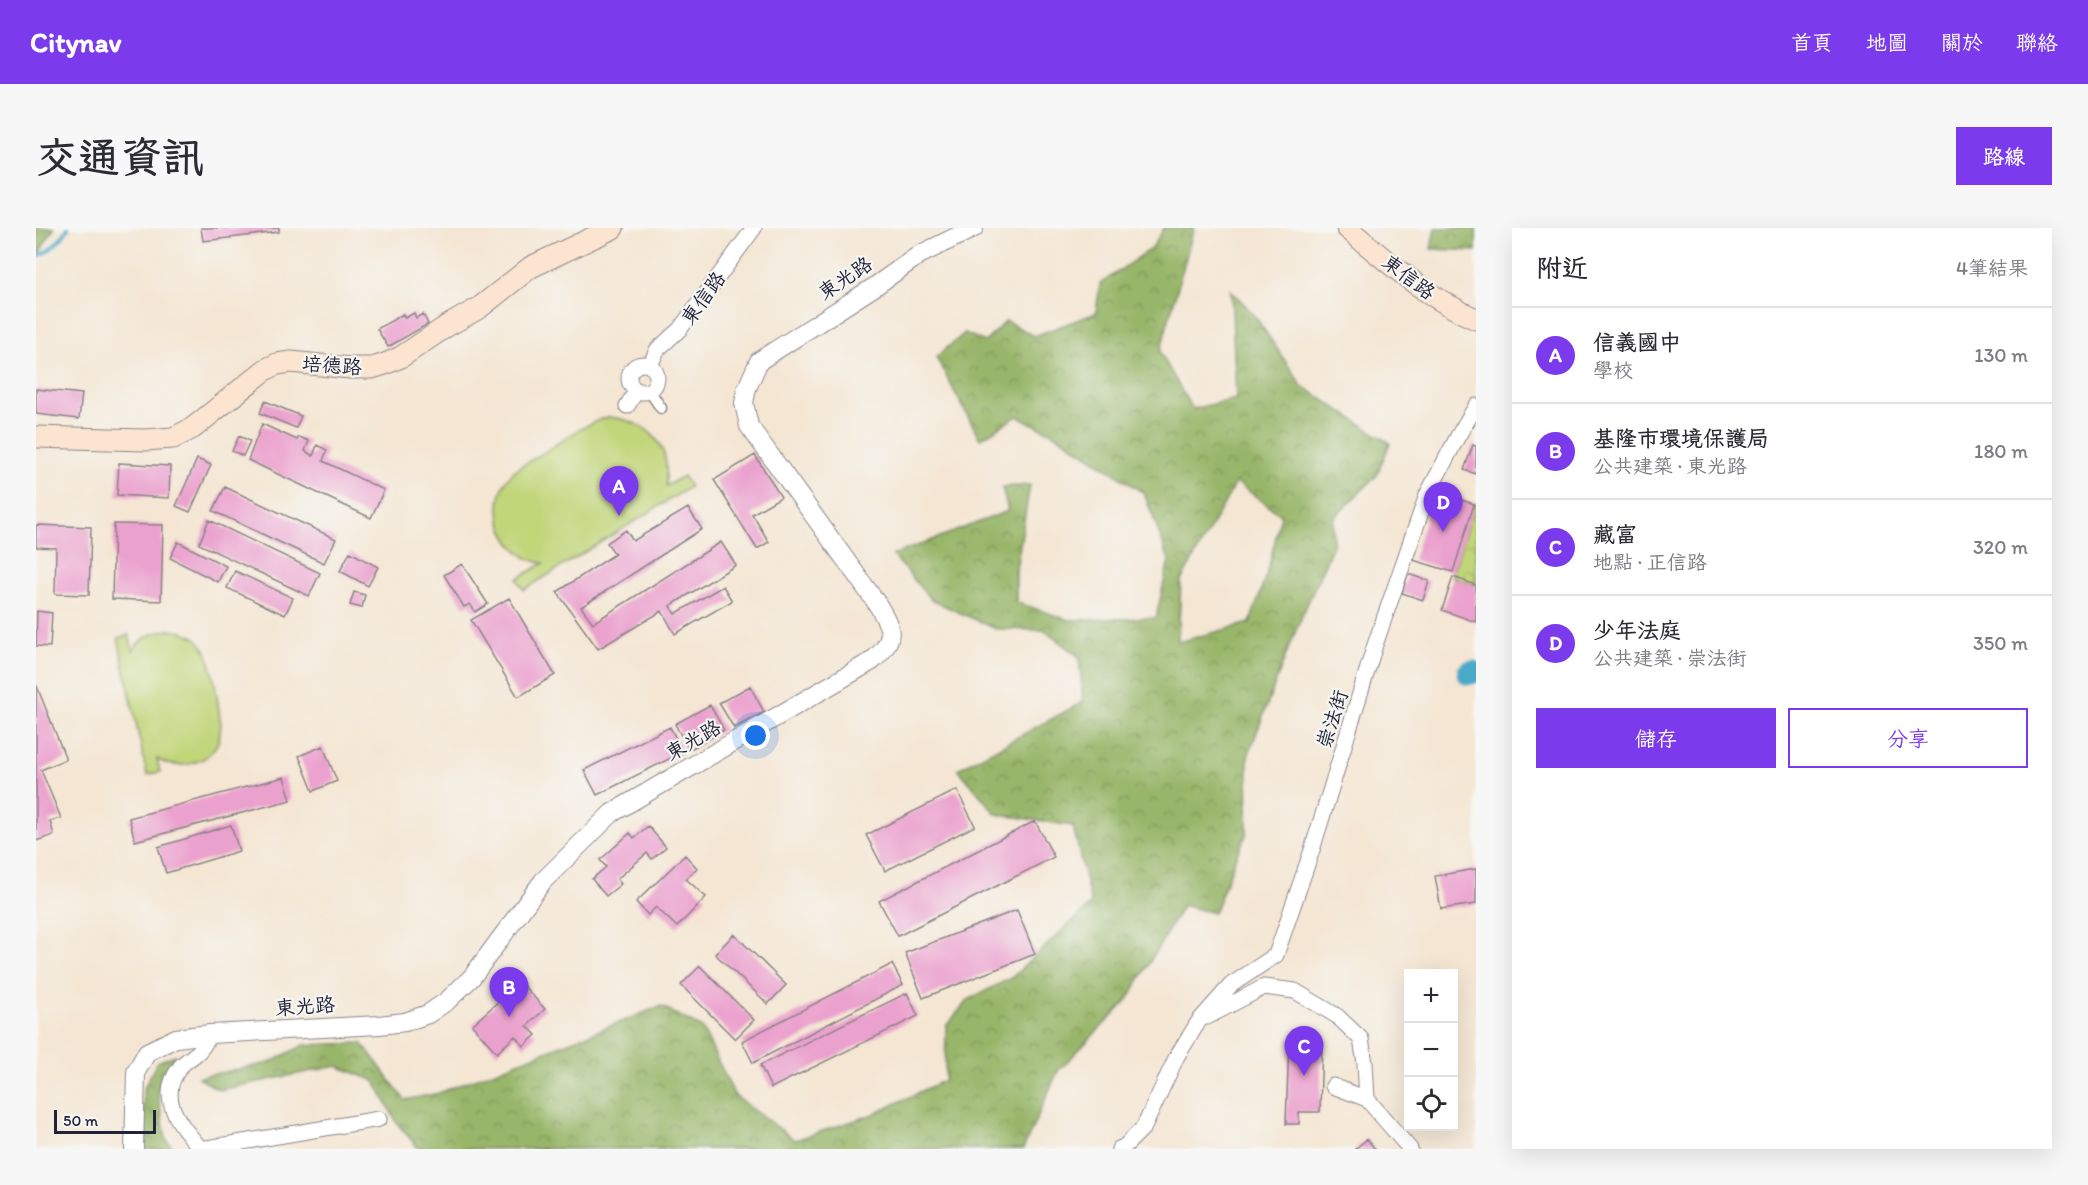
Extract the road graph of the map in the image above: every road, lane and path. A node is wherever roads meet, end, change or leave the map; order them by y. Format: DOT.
graph roads {
  1 [pos="613,228"];
  2 [pos="754,228"];
  3 [pos="974,228"];
  4 [pos="1347,228"];
  5 [pos="1476,319"];
  6 [pos="650,366"];
  7 [pos="643,390"];
  8 [pos="627,406"];
  9 [pos="1476,406"];
  10 [pos="661,408"];
  11 [pos="36,437"];
  12 [pos="1199,1021"];
  13 [pos="210,1034"];
  14 [pos="1333,1086"];
  15 [pos="1367,1099"];
  16 [pos="379,1119"];
  17 [pos="134,1149"];
  18 [pos="201,1149"];
  19 [pos="1119,1149"];
  20 [pos="1410,1149"];
  1 -- 11 [label="main road, 培德路"];
  2 -- 6 [label="street, 東信路"];
  3 -- 13 [label="street, 東光路"];
  4 -- 5 [label="main road, 東信路"];
  6 -- 7 [label="street"];
  6 -- 7 [label="street"];
  7 -- 8 [label="street"];
  7 -- 10 [label="street"];
  9 -- 12 [label="street, 崇法街"];
  12 -- 15 [label="street"];
  12 -- 19 [label="street, 崇法街"];
  13 -- 17 [label="street, 東光路"];
  13 -- 18 [label="street"];
  14 -- 15 [label="street"];
  15 -- 20 [label="street"];
  16 -- 18 [label="street"];
}
